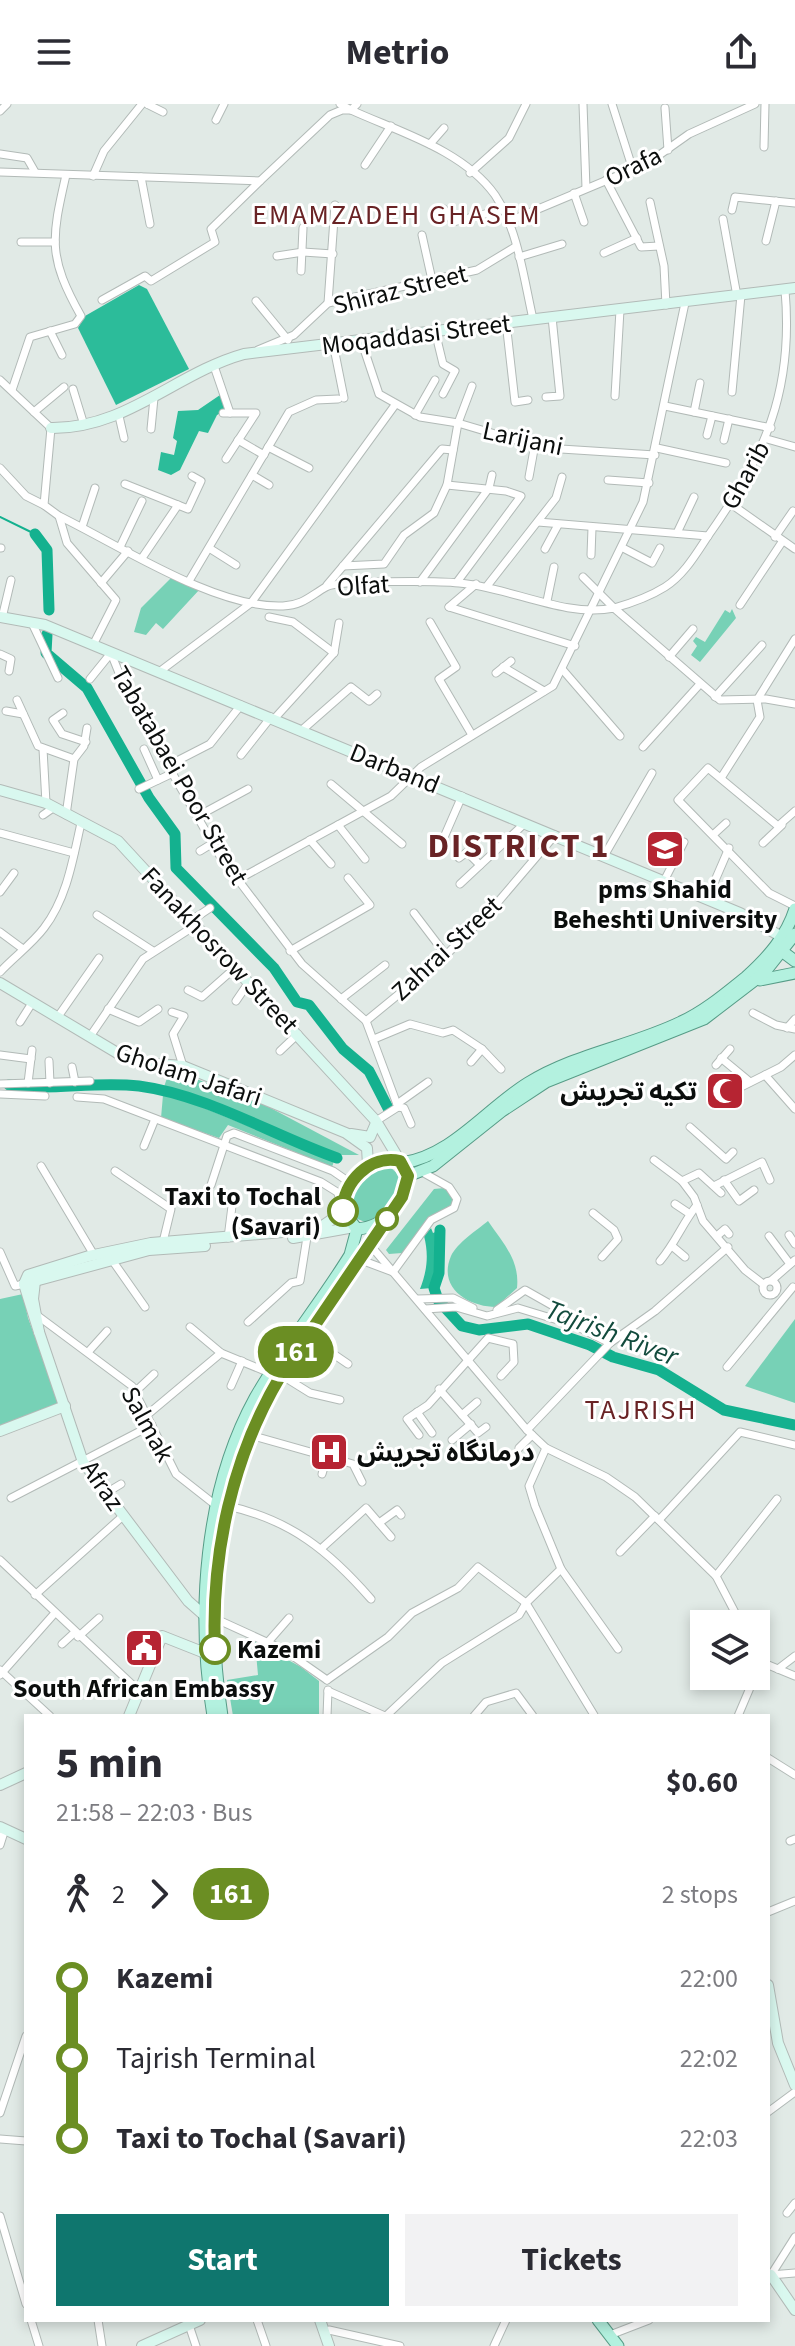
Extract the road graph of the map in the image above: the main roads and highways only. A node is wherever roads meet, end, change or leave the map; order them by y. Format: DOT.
graph roads {
  1 [pos="790,289"];
  2 [pos="51,428"];
  3 [pos="1,618"];
  4 [pos="0,790"];
  5 [pos="795,907"];
  6 [pos="787,943"];
  7 [pos="795,961"];
  8 [pos="795,973"];
  9 [pos="752,983"];
  10 [pos="5,986"];
  11 [pos="376,1121"];
  12 [pos="346,1133"];
  13 [pos="401,1162"];
  14 [pos="368,1165"];
  15 [pos="408,1176"];
  16 [pos="343,1208"];
  17 [pos="390,1214"];
  18 [pos="355,1228"];
  19 [pos="25,1284"];
  20 [pos="39,1332"];
  21 [pos="276,1374"];
  22 [pos="65,1406"];
  23 [pos="0,1431"];
  24 [pos="223,1506"];
  25 [pos="209,1617"];
  26 [pos="205,1653"];
  27 [pos="130,1714"];
  28 [pos="213,1714"];
  29 [pos="222,1714"];
  30 [pos="24,1774"];
  31 [pos="0,1785"];
  32 [pos="3,1828"];
  33 [pos="24,1838"];
  34 [pos="770,2008"];
  35 [pos="773,2042"];
  36 [pos="795,2085"];
  37 [pos="770,2275"];
  38 [pos="795,2310"];
  39 [pos="194,2322"];
  40 [pos="592,2322"];
  41 [pos="599,2322"];
  42 [pos="325,2325"];
  43 [pos="609,2341"];
  44 [pos="142,2346"];
  45 [pos="331,2346"];
  46 [pos="618,2346"];
  1 -- 2 [label="main road, Moqaddasi Street"];
  3 -- 6 [label="main road, Darband"];
  4 -- 11 [label="main road, Fanakhosrow Street"];
  5 -- 6 [label="main road"];
  6 -- 7 [label="main road"];
  6 -- 9 [label="main road"];
  6 -- 13 [label="main road"];
  8 -- 9 [label="main road"];
  9 -- 15 [label="main road"];
  10 -- 12 [label="main road, Gholam Jafari"];
  11 -- 12 [label="main road"];
  11 -- 13 [label="main road, Fanakhosrow Street"];
  12 -- 14 [label="main road"];
  13 -- 14 [label="main road"];
  13 -- 15 [label="main road"];
  14 -- 16 [label="main road"];
  15 -- 17 [label="main road"];
  16 -- 18 [label="main road"];
  16 -- 19 [label="main road"];
  17 -- 18 [label="main road"];
  17 -- 21 [label="main road"];
  18 -- 19 [label="main road"];
  18 -- 21 [label="main road"];
  19 -- 20 [label="main road"];
  19 -- 20 [label="main road"];
  20 -- 22 [label="main road, Afraz"];
  21 -- 24 [label="main road"];
  21 -- 24 [label="main road"];
  22 -- 23 [label="main road"];
  22 -- 25 [label="main road, Afraz"];
  24 -- 25 [label="main road"];
  25 -- 26 [label="main road"];
  25 -- 29 [label="main road"];
  26 -- 27 [label="main road"];
  26 -- 28 [label="main road"];
  30 -- 31 [label="main road"];
  32 -- 33 [label="main road"];
  34 -- 35 [label="main road"];
  35 -- 36 [label="main road"];
  37 -- 38 [label="main road"];
  39 -- 44 [label="main road"];
  40 -- 43 [label="main road"];
  41 -- 43 [label="main road"];
  42 -- 45 [label="main road"];
  43 -- 46 [label="main road"];
}
